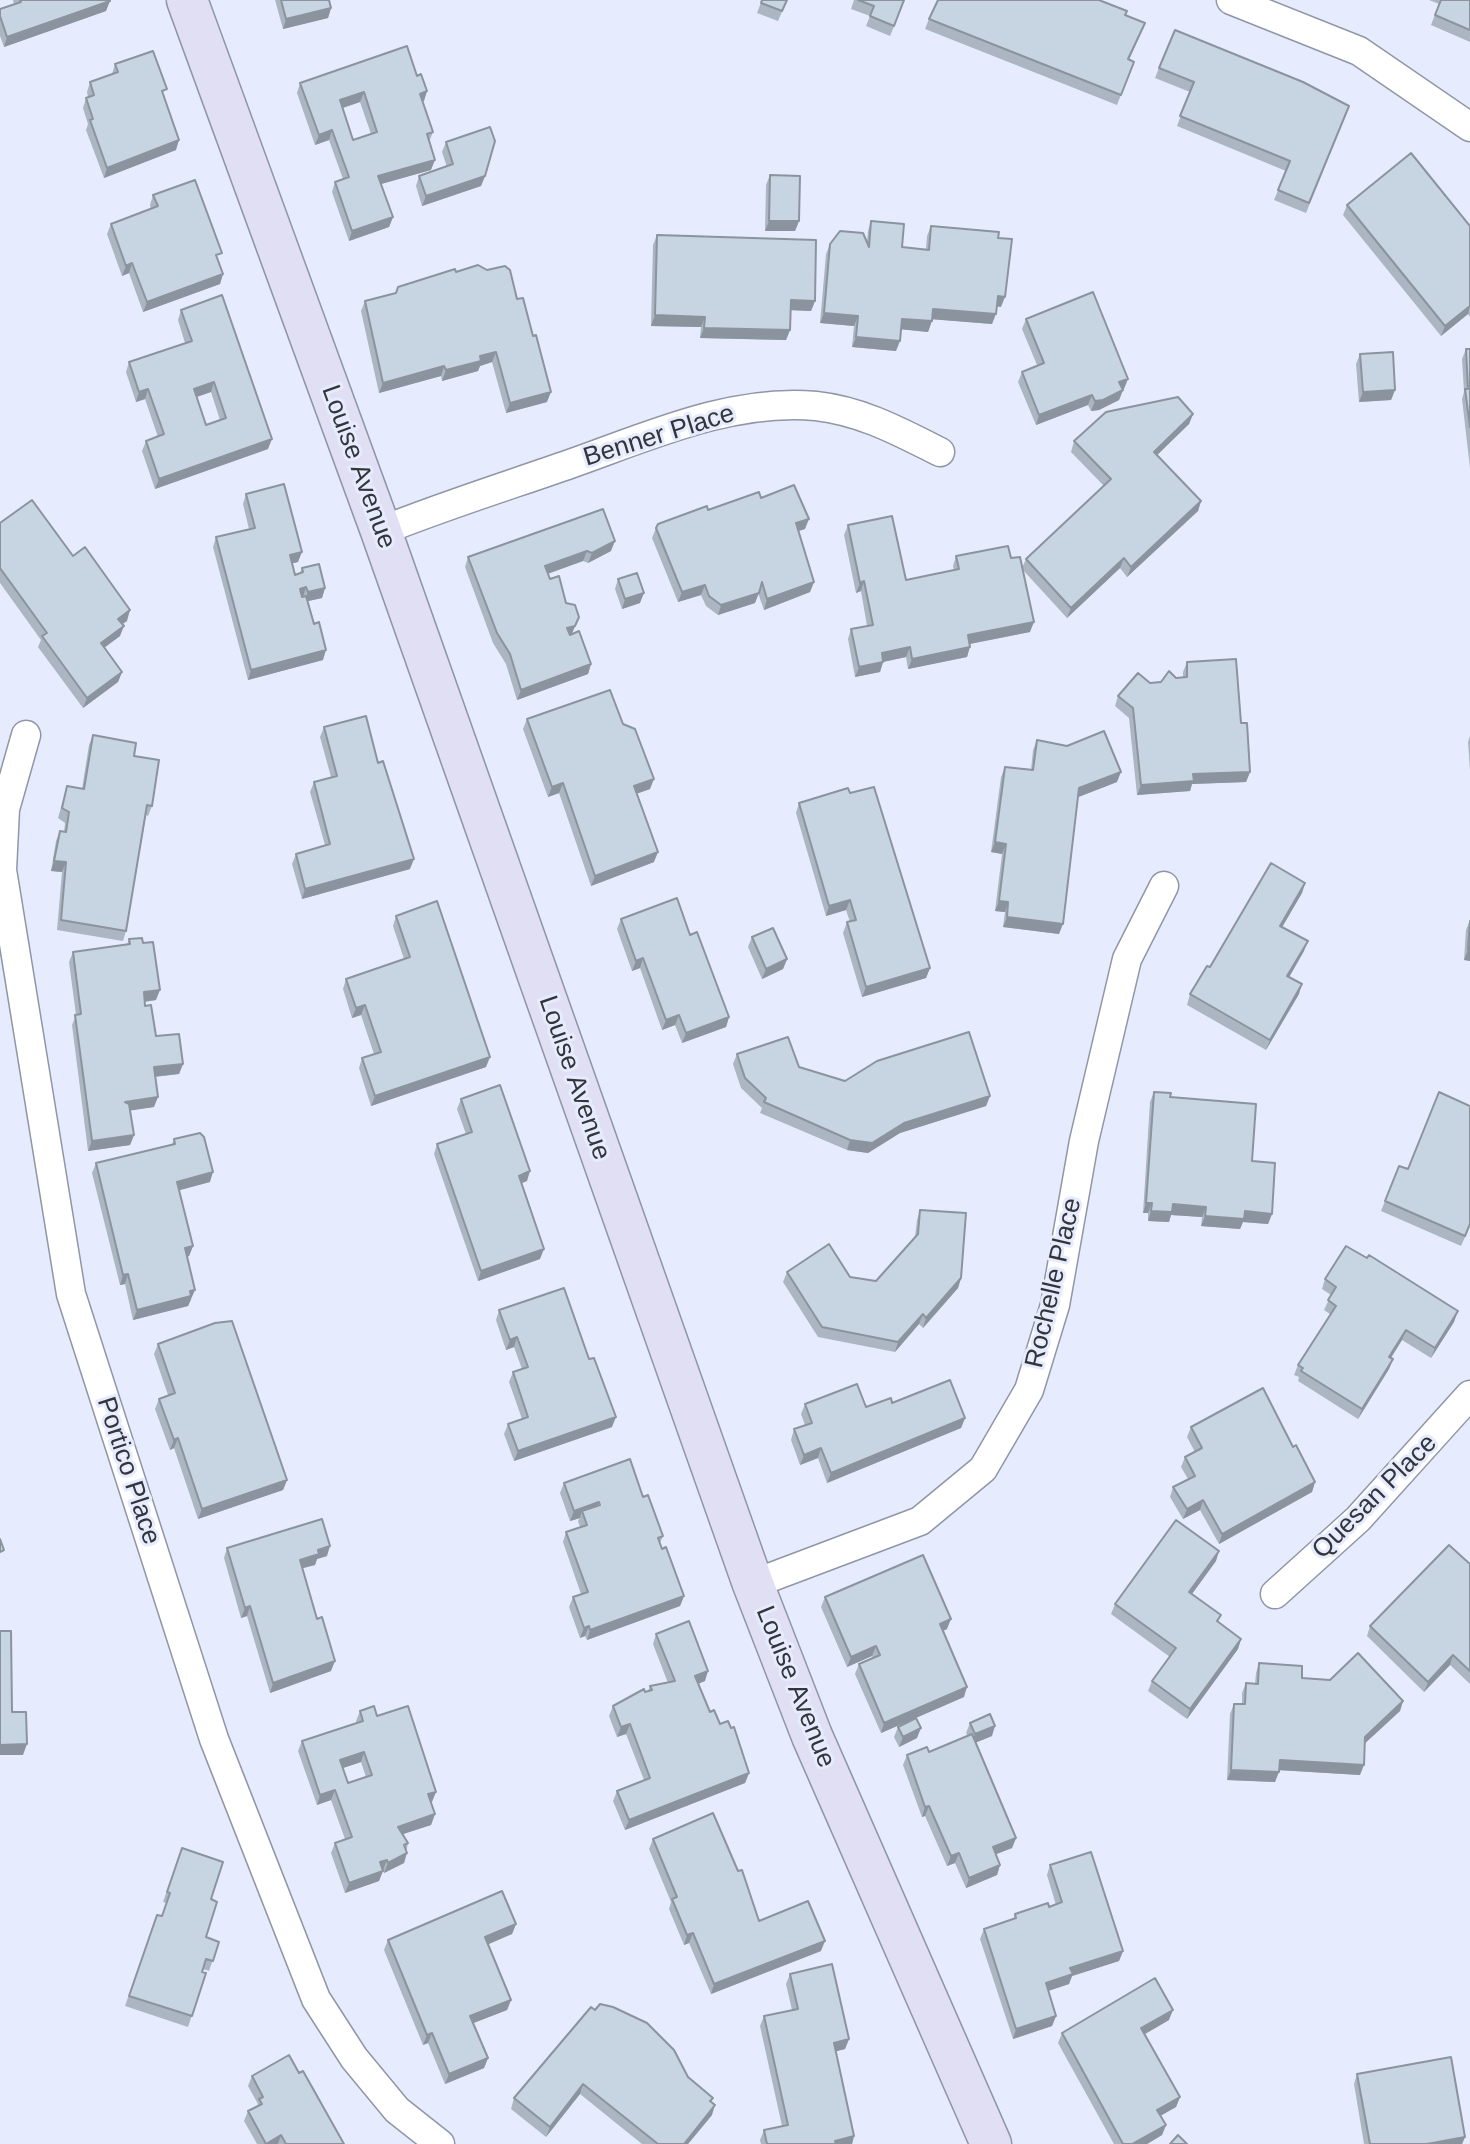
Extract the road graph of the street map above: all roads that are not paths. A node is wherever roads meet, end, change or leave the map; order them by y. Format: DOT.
graph roads {
  1 [pos="187,0"];
  2 [pos="1231,0"];
  3 [pos="1470,127"];
  4 [pos="940,452"];
  5 [pos="381,531"];
  6 [pos="26,735"];
  7 [pos="1164,886"];
  8 [pos="1470,1395"];
  9 [pos="753,1584"];
  10 [pos="1275,1594"];
  11 [pos="984,2142"];
  12 [pos="440,2144"];
  1 -- 5 [label="street, Louise Avenue"];
  2 -- 3 [label="street"];
  4 -- 5 [label="street, Benner Place"];
  5 -- 9 [label="street, Louise Avenue"];
  6 -- 12 [label="street, Portico Place"];
  7 -- 9 [label="street, Rochelle Place"];
  8 -- 10 [label="street, Quesan Place"];
  9 -- 11 [label="street, Louise Avenue"];
}
